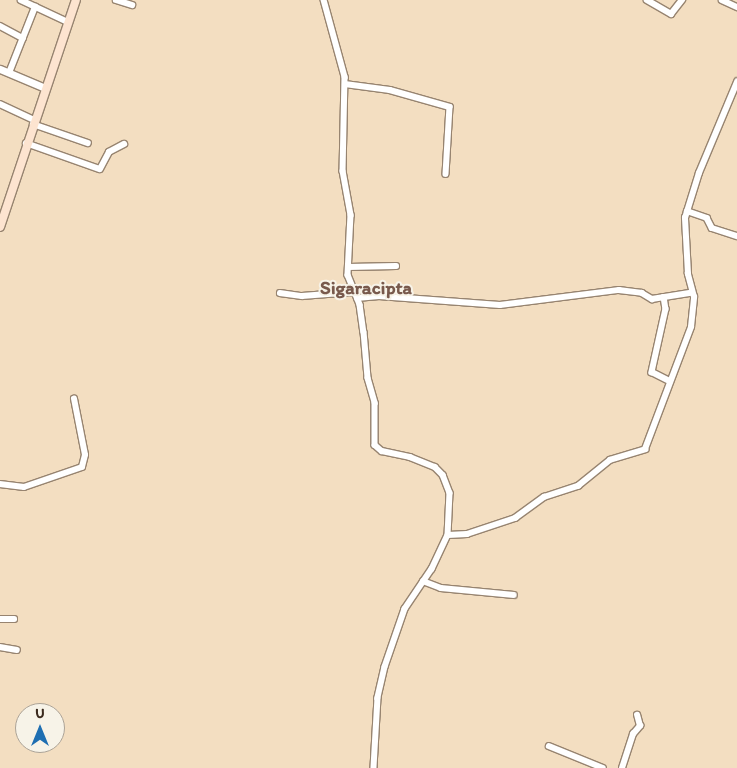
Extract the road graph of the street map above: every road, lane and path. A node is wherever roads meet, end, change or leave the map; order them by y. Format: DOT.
graph roads {
  1 [pos="21,0"];
  2 [pos="76,0"];
  3 [pos="116,0"];
  4 [pos="324,0"];
  5 [pos="647,0"];
  6 [pos="682,0"];
  7 [pos="722,0"];
  8 [pos="35,6"];
  9 [pos="132,6"];
  10 [pos="737,8"];
  11 [pos="68,22"];
  12 [pos="0,26"];
  13 [pos="23,38"];
  14 [pos="0,69"];
  15 [pos="9,73"];
  16 [pos="737,82"];
  17 [pos="345,84"];
  18 [pos="45,88"];
  19 [pos="0,104"];
  20 [pos="34,122"];
  21 [pos="26,143"];
  22 [pos="88,143"];
  23 [pos="124,144"];
  24 [pos="446,174"];
  25 [pos="687,211"];
  26 [pos="0,227"];
  27 [pos="737,236"];
  28 [pos="396,266"];
  29 [pos="348,267"];
  30 [pos="353,292"];
  31 [pos="280,293"];
  32 [pos="691,293"];
  33 [pos="664,297"];
  34 [pos="357,298"];
  35 [pos="670,381"];
  36 [pos="74,399"];
  37 [pos="0,484"];
  38 [pos="448,535"];
  39 [pos="423,581"];
  40 [pos="514,595"];
  41 [pos="0,619"];
  42 [pos="14,619"];
  43 [pos="0,647"];
  44 [pos="17,650"];
  45 [pos="637,715"];
  46 [pos="549,746"];
  47 [pos="599,767"];
  48 [pos="374,768"];
  49 [pos="622,768"];
  1 -- 8 [label="street"];
  2 -- 11 [label="main road"];
  3 -- 9 [label="street"];
  4 -- 17 [label="street"];
  5 -- 6 [label="street"];
  7 -- 10 [label="street"];
  8 -- 11 [label="street"];
  8 -- 13 [label="street"];
  11 -- 18 [label="main road"];
  12 -- 13 [label="street"];
  13 -- 15 [label="street"];
  14 -- 15 [label="street"];
  15 -- 18 [label="street"];
  16 -- 25 [label="street"];
  17 -- 24 [label="street"];
  17 -- 29 [label="street"];
  18 -- 20 [label="main road"];
  19 -- 20 [label="street"];
  20 -- 21 [label="main road"];
  20 -- 22 [label="street"];
  21 -- 23 [label="street"];
  21 -- 26 [label="main road"];
  25 -- 27 [label="street"];
  25 -- 32 [label="street"];
  28 -- 29 [label="street"];
  29 -- 30 [label="street"];
  30 -- 31 [label="street"];
  30 -- 34 [label="street"];
  32 -- 33 [label="street"];
  32 -- 35 [label="street"];
  33 -- 34 [label="street"];
  33 -- 35 [label="street"];
  34 -- 38 [label="street"];
  35 -- 38 [label="street"];
  36 -- 37 [label="street"];
  38 -- 39 [label="street"];
  39 -- 40 [label="street"];
  39 -- 48 [label="street"];
  41 -- 42 [label="street"];
  43 -- 44 [label="street"];
  45 -- 49 [label="street"];
  46 -- 47 [label="street"];
}
